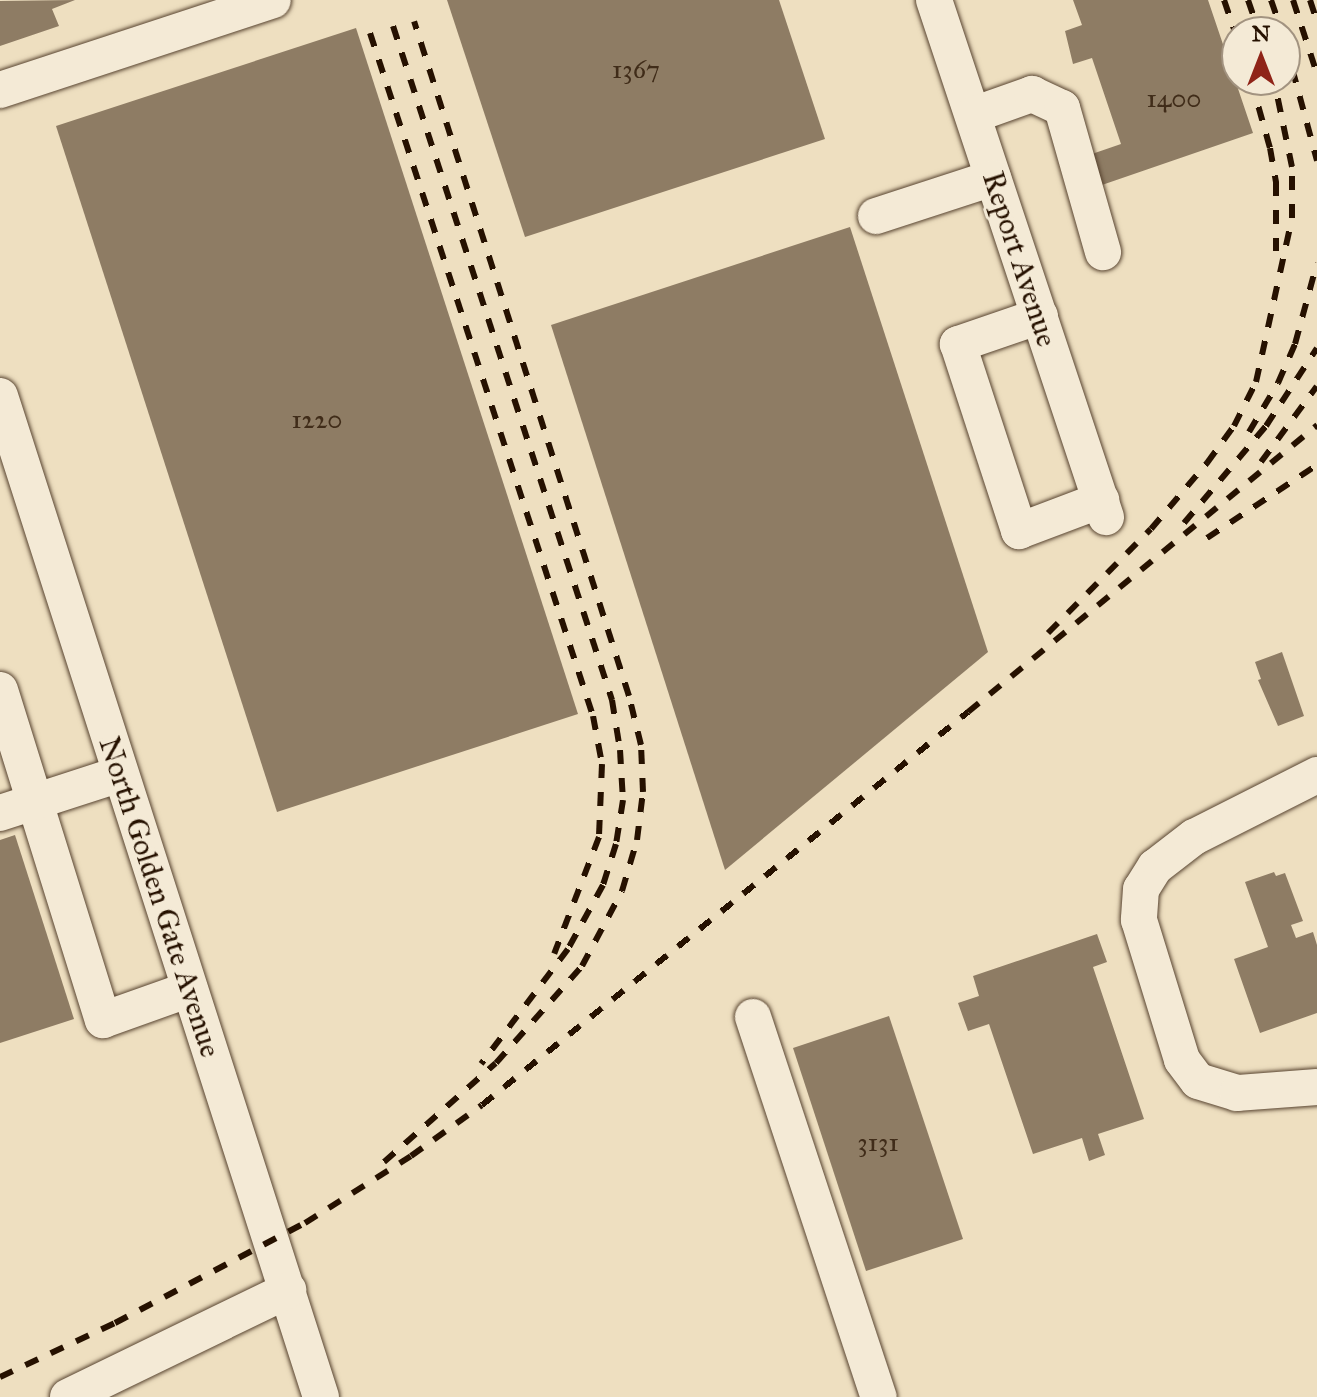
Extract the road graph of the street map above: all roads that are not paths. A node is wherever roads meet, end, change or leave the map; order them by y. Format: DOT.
graph roads {
  1 [pos="934,0"];
  2 [pos="251,3"];
  3 [pos="0,90"];
  4 [pos="973,115"];
  5 [pos="993,178"];
  6 [pos="876,216"];
  7 [pos="1103,252"];
  8 [pos="1040,316"];
  9 [pos="0,396"];
  10 [pos="0,690"];
  11 [pos="120,774"];
  12 [pos="1317,775"];
  13 [pos="37,801"];
  14 [pos="0,813"];
  15 [pos="190,989"];
  16 [pos="753,1017"];
  17 [pos="1317,1087"];
  18 [pos="288,1290"];
  19 [pos="68,1397"];
  20 [pos="321,1397"];
  21 [pos="879,1397"];
  1 -- 4 [label="street, Report Avenue"];
  2 -- 3 [label="street"];
  4 -- 5 [label="street, Report Avenue"];
  4 -- 7 [label="street"];
  5 -- 6 [label="street"];
  5 -- 8 [label="street, Report Avenue"];
  8 -- 8 [label="street, Report Avenue"];
  9 -- 11 [label="street, North Golden Gate Avenue"];
  10 -- 13 [label="street"];
  11 -- 13 [label="street"];
  11 -- 15 [label="street, North Golden Gate Avenue"];
  12 -- 17 [label="street"];
  13 -- 14 [label="street"];
  13 -- 15 [label="street"];
  15 -- 18 [label="street, North Golden Gate Avenue"];
  16 -- 21 [label="street"];
  18 -- 19 [label="street"];
  18 -- 20 [label="street, North Golden Gate Avenue"];
}
